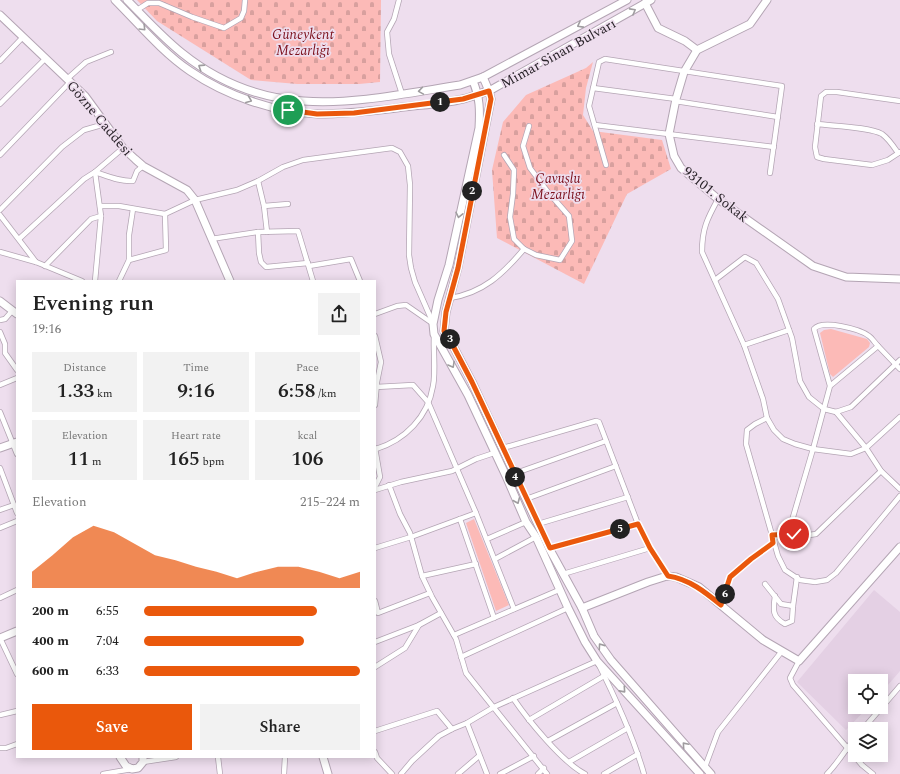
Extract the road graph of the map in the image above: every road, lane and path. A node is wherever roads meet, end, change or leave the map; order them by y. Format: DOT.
graph roads {
  1 [pos="116,0"];
  2 [pos="127,0"];
  3 [pos="245,0"];
  4 [pos="399,0"];
  5 [pos="626,0"];
  6 [pos="767,0"];
  7 [pos="648,2"];
  8 [pos="137,10"];
  9 [pos="0,15"];
  10 [pos="23,37"];
  11 [pos="697,50"];
  12 [pos="112,52"];
  13 [pos="46,58"];
  14 [pos="0,61"];
  15 [pos="684,72"];
  16 [pos="483,77"];
  17 [pos="68,80"];
  18 [pos="474,81"];
  19 [pos="593,88"];
  20 [pos="489,91"];
  21 [pos="402,94"];
  22 [pos="478,94"];
  23 [pos="675,100"];
  24 [pos="900,101"];
  25 [pos="0,104"];
  26 [pos="778,117"];
  27 [pos="105,124"];
  28 [pos="818,124"];
  29 [pos="595,125"];
  30 [pos="529,126"];
  31 [pos="669,134"];
  32 [pos="774,147"];
  33 [pos="123,148"];
  34 [pos="899,153"];
  35 [pos="0,155"];
  36 [pos="504,155"];
  37 [pos="606,165"];
  38 [pos="143,166"];
  39 [pos="95,172"];
  40 [pos="770,173"];
  41 [pos="258,181"];
  42 [pos="718,199"];
  43 [pos="196,200"];
  44 [pos="288,204"];
  45 [pos="100,206"];
  46 [pos="264,206"];
  47 [pos="133,209"];
  48 [pos="0,210"];
  49 [pos="165,214"];
  50 [pos="0,215"];
  51 [pos="101,216"];
  52 [pos="258,232"];
  53 [pos="267,232"];
  54 [pos="19,239"];
  55 [pos="211,239"];
  56 [pos="524,249"];
  57 [pos="0,252"];
  58 [pos="129,260"];
  59 [pos="36,262"];
  60 [pos="308,265"];
  61 [pos="45,266"];
  62 [pos="900,279"];
  63 [pos="80,280"];
  64 [pos="95,280"];
  65 [pos="119,280"];
  66 [pos="230,280"];
  67 [pos="313,280"];
  68 [pos="360,280"];
  69 [pos="715,280"];
  70 [pos="450,298"];
  71 [pos="0,301"];
  72 [pos="0,310"];
  73 [pos="14,313"];
  74 [pos="376,314"];
  75 [pos="0,320"];
  76 [pos="433,324"];
  77 [pos="789,330"];
  78 [pos="0,332"];
  79 [pos="434,334"];
  80 [pos="376,340"];
  81 [pos="744,345"];
  82 [pos="878,346"];
  83 [pos="900,360"];
  84 [pos="895,364"];
  85 [pos="16,369"];
  86 [pos="900,369"];
  87 [pos="377,374"];
  88 [pos="16,378"];
  89 [pos="0,385"];
  90 [pos="830,386"];
  91 [pos="376,387"];
  92 [pos="428,402"];
  93 [pos="824,409"];
  94 [pos="0,412"];
  95 [pos="836,412"];
  96 [pos="900,417"];
  97 [pos="767,418"];
  98 [pos="606,441"];
  99 [pos="15,442"];
  100 [pos="0,448"];
  101 [pos="376,448"];
  102 [pos="503,448"];
  103 [pos="866,448"];
  104 [pos="813,449"];
  105 [pos="494,453"];
  106 [pos="376,454"];
  107 [pos="616,466"];
  108 [pos="0,468"];
  109 [pos="458,468"];
  110 [pos="881,471"];
  111 [pos="514,474"];
  112 [pos="389,485"];
  113 [pos="376,486"];
  114 [pos="376,488"];
  115 [pos="900,489"];
  116 [pos="900,496"];
  117 [pos="628,497"];
  118 [pos="526,499"];
  119 [pos="14,505"];
  120 [pos="0,510"];
  121 [pos="16,510"];
  122 [pos="476,513"];
  123 [pos="460,519"];
  124 [pos="16,521"];
  125 [pos="526,522"];
  126 [pos="538,524"];
  127 [pos="638,524"];
  128 [pos="0,528"];
  129 [pos="788,534"];
  130 [pos="772,535"];
  131 [pos="411,537"];
  132 [pos="536,537"];
  133 [pos="487,539"];
  134 [pos="773,543"];
  135 [pos="900,547"];
  136 [pos="376,548"];
  137 [pos="550,548"];
  138 [pos="650,548"];
  139 [pos="495,559"];
  140 [pos="476,564"];
  141 [pos="563,574"];
  142 [pos="422,576"];
  143 [pos="668,576"];
  144 [pos="797,577"];
  145 [pos="765,584"];
  146 [pos="16,590"];
  147 [pos="559,590"];
  148 [pos="430,593"];
  149 [pos="775,596"];
  150 [pos="0,598"];
  151 [pos="376,605"];
  152 [pos="721,605"];
  153 [pos="793,606"];
  154 [pos="568,608"];
  155 [pos="582,608"];
  156 [pos="514,609"];
  157 [pos="441,613"];
  158 [pos="494,618"];
  159 [pos="418,625"];
  160 [pos="16,631"];
  161 [pos="454,635"];
  162 [pos="0,638"];
  163 [pos="376,642"];
  164 [pos="782,651"];
  165 [pos="461,656"];
  166 [pos="597,661"];
  167 [pos="799,661"];
  168 [pos="376,666"];
  169 [pos="16,671"];
  170 [pos="604,676"];
  171 [pos="900,686"];
  172 [pos="512,698"];
  173 [pos="617,703"];
  174 [pos="494,707"];
  175 [pos="16,711"];
  176 [pos="0,715"];
  177 [pos="529,720"];
  178 [pos="869,722"];
  179 [pos="467,723"];
  180 [pos="628,728"];
  181 [pos="452,729"];
  182 [pos="376,732"];
  183 [pos="548,741"];
  184 [pos="16,744"];
  185 [pos="847,747"];
  186 [pos="0,748"];
  187 [pos="638,754"];
  188 [pos="376,755"];
  189 [pos="479,756"];
  190 [pos="534,756"];
  191 [pos="121,758"];
  192 [pos="160,758"];
  193 [pos="218,758"];
  194 [pos="285,758"];
  195 [pos="323,758"];
  196 [pos="143,759"];
  197 [pos="569,762"];
  198 [pos="705,767"];
  199 [pos="544,768"];
  200 [pos="137,770"];
  201 [pos="103,774"];
  202 [pos="220,774"];
  203 [pos="284,774"];
  204 [pos="328,774"];
  205 [pos="392,774"];
  206 [pos="401,774"];
  207 [pos="458,774"];
  208 [pos="487,774"];
  209 [pos="500,774"];
  210 [pos="538,774"];
  211 [pos="547,774"];
  212 [pos="585,774"];
  213 [pos="604,774"];
  214 [pos="644,774"];
  215 [pos="700,774"];
  216 [pos="711,774"];
  217 [pos="827,774"];
  218 [pos="873,774"];
  1 -- 22 [label="main road, Mimar Sinan Bulvarı, one-way"];
  2 -- 8 [label="main road, Mimar Sinan Bulvarı"];
  3 -- 8 [label="street"];
  4 -- 21 [label="street"];
  5 -- 16 [label="main road, Mimar Sinan Bulvarı, one-way"];
  6 -- 11 [label="main road"];
  7 -- 11 [label="main road"];
  20 -- 7 [label="main road, Mimar Sinan Bulvarı, one-way"];
  21 -- 8 [label="main road, Mimar Sinan Bulvarı, one-way"];
  9 -- 10 [label="main road, Gözne Caddesi"];
  10 -- 13 [label="main road, Gözne Caddesi"];
  10 -- 14 [label="street"];
  11 -- 15 [label="main road, 93101. Sokak"];
  12 -- 17 [label="street"];
  13 -- 17 [label="main road, Gözne Caddesi"];
  13 -- 25 [label="street"];
  15 -- 19 [label="street"];
  15 -- 23 [label="main road, 93101. Sokak"];
  15 -- 26 [label="street"];
  16 -- 18 [label="main road, Mimar Sinan Bulvarı"];
  16 -- 20 [label="main road"];
  17 -- 27 [label="main road, Gözne Caddesi"];
  17 -- 35 [label="street"];
  18 -- 21 [label="main road, Mimar Sinan Bulvarı, one-way"];
  18 -- 22 [label="main road"];
  19 -- 23 [label="street"];
  19 -- 29 [label="street"];
  20 -- 22 [label="main road, Mimar Sinan Bulvarı"];
  20 -- 70 [label="main road"];
  22 -- 76 [label="main road, one-way"];
  23 -- 26 [label="street"];
  23 -- 31 [label="main road, 93101. Sokak"];
  24 -- 28 [label="street"];
  26 -- 32 [label="street"];
  27 -- 33 [label="main road, Gözne Caddesi"];
  27 -- 48 [label="street"];
  28 -- 34 [label="street"];
  28 -- 34 [label="street"];
  29 -- 31 [label="street"];
  29 -- 37 [label="street"];
  30 -- 56 [label="street"];
  31 -- 32 [label="street"];
  31 -- 42 [label="main road, 93101. Sokak"];
  32 -- 40 [label="street"];
  33 -- 38 [label="main road, Gözne Caddesi"];
  33 -- 39 [label="street"];
  36 -- 56 [label="street"];
  38 -- 39 [label="street"];
  38 -- 43 [label="main road, Gözne Caddesi"];
  39 -- 45 [label="street"];
  39 -- 54 [label="street"];
  41 -- 43 [label="street"];
  41 -- 46 [label="street"];
  41 -- 76 [label="street"];
  42 -- 62 [label="main road, 93101. Sokak"];
  42 -- 69 [label="street"];
  43 -- 49 [label="street"];
  43 -- 55 [label="main road, Gözne Caddesi"];
  44 -- 46 [label="street"];
  45 -- 47 [label="street"];
  45 -- 51 [label="street"];
  46 -- 53 [label="street"];
  47 -- 49 [label="street"];
  47 -- 58 [label="street"];
  49 -- 58 [label="street"];
  50 -- 54 [label="street"];
  51 -- 61 [label="street"];
  51 -- 64 [label="street"];
  52 -- 53 [label="street"];
  52 -- 55 [label="street"];
  52 -- 60 [label="street"];
  53 -- 60 [label="street"];
  54 -- 59 [label="street"];
  55 -- 66 [label="main road, Gözne Caddesi"];
  56 -- 70 [label="street"];
  57 -- 59 [label="street"];
  58 -- 65 [label="street"];
  59 -- 61 [label="street"];
  60 -- 67 [label="street"];
  60 -- 68 [label="street"];
  61 -- 63 [label="street"];
  69 -- 77 [label="street"];
  69 -- 81 [label="street"];
  70 -- 102 [label="main road"];
  71 -- 73 [label="main road"];
  72 -- 73 [label="main road"];
  73 -- 75 [label="street"];
  74 -- 76 [label="street"];
  76 -- 79 [label="main road"];
  77 -- 81 [label="street"];
  77 -- 93 [label="street"];
  78 -- 85 [label="street"];
  79 -- 92 [label="street"];
  79 -- 105 [label="main road, one-way"];
  80 -- 87 [label="street"];
  81 -- 97 [label="street"];
  82 -- 84 [label="street"];
  82 -- 90 [label="street"];
  82 -- 90 [label="street"];
  83 -- 84 [label="street"];
  84 -- 86 [label="street"];
  84 -- 95 [label="street"];
  87 -- 91 [label="street"];
  88 -- 89 [label="street"];
  90 -- 93 [label="street"];
  91 -- 92 [label="street"];
  92 -- 101 [label="street"];
  92 -- 109 [label="street"];
  93 -- 95 [label="street"];
  93 -- 104 [label="street"];
  94 -- 99 [label="street"];
  95 -- 103 [label="street"];
  96 -- 103 [label="street"];
  97 -- 104 [label="street"];
  97 -- 130 [label="street"];
  98 -- 102 [label="street"];
  98 -- 107 [label="street"];
  98 -- 111 [label="street"];
  99 -- 100 [label="main road"];
  102 -- 111 [label="main road"];
  103 -- 104 [label="street"];
  103 -- 110 [label="street"];
  104 -- 129 [label="street"];
  105 -- 109 [label="street"];
  105 -- 125 [label="main road, one-way"];
  106 -- 113 [label="street"];
  107 -- 117 [label="street"];
  107 -- 118 [label="street"];
  108 -- 119 [label="street"];
  109 -- 112 [label="street"];
  109 -- 122 [label="street"];
  110 -- 115 [label="street"];
  110 -- 129 [label="street"];
  111 -- 118 [label="main road"];
  112 -- 114 [label="street"];
  112 -- 131 [label="street"];
  116 -- 144 [label="street"];
  117 -- 126 [label="street"];
  117 -- 127 [label="street"];
  118 -- 126 [label="main road"];
  119 -- 120 [label="street"];
  119 -- 121 [label="street"];
  122 -- 123 [label="street"];
  122 -- 133 [label="street"];
  123 -- 131 [label="street"];
  123 -- 140 [label="street"];
  124 -- 128 [label="street"];
  125 -- 132 [label="main road"];
  125 -- 133 [label="street"];
  126 -- 137 [label="main road"];
  127 -- 137 [label="street"];
  127 -- 138 [label="street"];
  129 -- 130 [label="street"];
  130 -- 134 [label="street"];
  131 -- 136 [label="street"];
  131 -- 142 [label="street"];
  132 -- 139 [label="street"];
  132 -- 147 [label="main road"];
  133 -- 139 [label="street"];
  134 -- 144 [label="street"];
  134 -- 152 [label="street"];
  135 -- 167 [label="main road"];
  137 -- 141 [label="main road"];
  138 -- 141 [label="street"];
  138 -- 143 [label="street"];
  139 -- 156 [label="street"];
  140 -- 142 [label="street"];
  140 -- 158 [label="street"];
  141 -- 155 [label="main road"];
  142 -- 148 [label="street"];
  143 -- 152 [label="main road"];
  143 -- 155 [label="main road"];
  144 -- 153 [label="street"];
  145 -- 149 [label="street"];
  146 -- 150 [label="street"];
  147 -- 154 [label="main road"];
  147 -- 156 [label="street"];
  148 -- 151 [label="street"];
  148 -- 157 [label="street"];
  149 -- 153 [label="street"];
  149 -- 153 [label="street"];
  152 -- 164 [label="main road"];
  154 -- 165 [label="street"];
  154 -- 166 [label="main road"];
  198 -- 155 [label="main road, one-way"];
  156 -- 158 [label="street"];
  157 -- 159 [label="street"];
  157 -- 161 [label="street"];
  158 -- 161 [label="street"];
  159 -- 163 [label="street"];
  159 -- 168 [label="street"];
  160 -- 162 [label="main road"];
  161 -- 165 [label="street"];
  162 -- 169 [label="street"];
  164 -- 167 [label="main road"];
  164 -- 198 [label="street"];
  165 -- 174 [label="street"];
  166 -- 170 [label="street"];
  166 -- 172 [label="street"];
  166 -- 215 [label="main road, one-way"];
  167 -- 185 [label="street"];
  170 -- 173 [label="street"];
  170 -- 177 [label="street"];
  171 -- 178 [label="street"];
  172 -- 174 [label="street"];
  172 -- 177 [label="street"];
  173 -- 180 [label="street"];
  173 -- 183 [label="street"];
  174 -- 179 [label="street"];
  174 -- 190 [label="street"];
  175 -- 176 [label="street"];
  177 -- 183 [label="street"];
  179 -- 181 [label="street"];
  179 -- 189 [label="street"];
  180 -- 187 [label="street"];
  180 -- 197 [label="street"];
  181 -- 182 [label="street"];
  181 -- 206 [label="street"];
  183 -- 197 [label="street"];
  184 -- 186 [label="street"];
  185 -- 217 [label="street"];
  185 -- 218 [label="street"];
  187 -- 213 [label="street"];
  187 -- 214 [label="street"];
  188 -- 205 [label="street"];
  189 -- 207 [label="street"];
  189 -- 208 [label="street"];
  190 -- 199 [label="street"];
  190 -- 209 [label="street"];
  191 -- 200 [label="main road"];
  192 -- 196 [label="street"];
  193 -- 202 [label="street"];
  194 -- 203 [label="street"];
  195 -- 204 [label="main road"];
  196 -- 200 [label="main road"];
  197 -- 212 [label="street"];
  198 -- 216 [label="main road"];
  199 -- 210 [label="street"];
  199 -- 211 [label="street"];
  200 -- 201 [label="street"];
}
